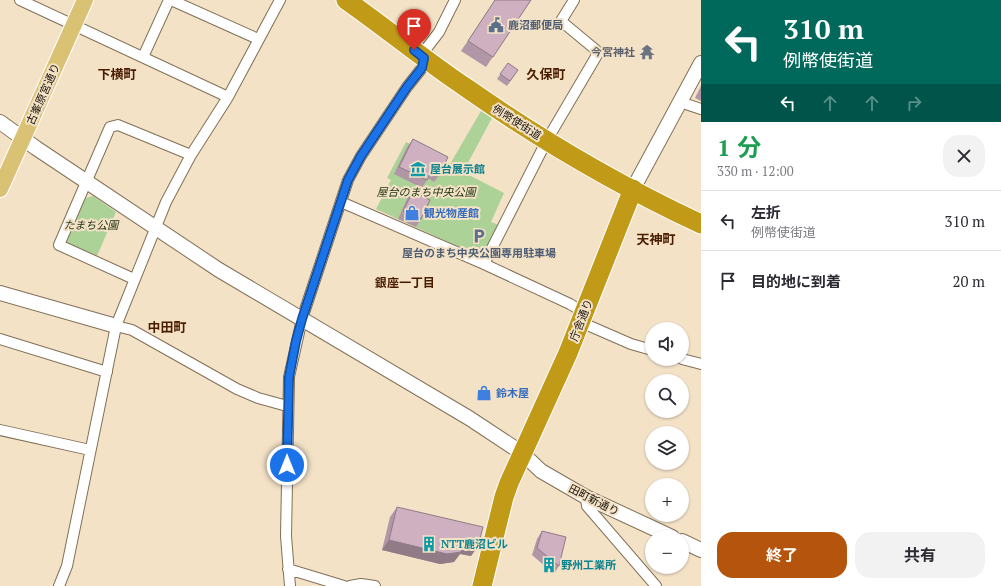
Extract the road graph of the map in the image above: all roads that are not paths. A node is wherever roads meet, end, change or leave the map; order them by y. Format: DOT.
graph roads {
  1 [pos="20,0"];
  2 [pos="85,0"];
  3 [pos="170,0"];
  4 [pos="280,0"];
  5 [pos="346,0"];
  6 [pos="456,0"];
  7 [pos="574,0"];
  8 [pos="74,24"];
  9 [pos="258,39"];
  10 [pos="143,57"];
  11 [pos="424,58"];
  12 [pos="701,63"];
  13 [pos="228,97"];
  14 [pos="680,102"];
  15 [pos="701,109"];
  16 [pos="0,122"];
  17 [pos="23,139"];
  18 [pos="546,140"];
  19 [pos="191,155"];
  20 [pos="86,181"];
  21 [pos="0,188"];
  22 [pos="633,189"];
  23 [pos="341,202"];
  24 [pos="701,224"];
  25 [pos="155,226"];
  26 [pos="484,264"];
  27 [pos="134,279"];
  28 [pos="0,293"];
  29 [pos="582,317"];
  30 [pos="302,319"];
  31 [pos="116,326"];
  32 [pos="0,339"];
  33 [pos="645,348"];
  34 [pos="689,361"];
  35 [pos="701,364"];
  36 [pos="107,372"];
  37 [pos="288,406"];
  38 [pos="0,430"];
  39 [pos="90,450"];
  40 [pos="522,453"];
  41 [pos="586,497"];
  42 [pos="657,530"];
  43 [pos="689,545"];
  44 [pos="701,550"];
  45 [pos="288,569"];
  46 [pos="60,586"];
  47 [pos="290,586"];
  48 [pos="344,586"];
  49 [pos="350,586"];
  50 [pos="375,586"];
  51 [pos="482,586"];
  52 [pos="656,586"];
  1 -- 8 [label="street"];
  2 -- 8 [label="main road, 古峯原宮通り"];
  3 -- 9 [label="street"];
  3 -- 10 [label="street"];
  4 -- 9 [label="street"];
  5 -- 11 [label="highway, 例幣使街道"];
  6 -- 11 [label="street"];
  7 -- 18 [label="street"];
  8 -- 10 [label="street"];
  8 -- 17 [label="main road, 古峯原宮通り"];
  9 -- 13 [label="street"];
  10 -- 13 [label="street"];
  11 -- 18 [label="highway, 例幣使街道"];
  11 -- 23 [label="street"];
  12 -- 14 [label="street, 庁舎通り"];
  13 -- 19 [label="street"];
  14 -- 15 [label="street"];
  14 -- 22 [label="street, 庁舎通り"];
  16 -- 17 [label="street, 田町新通り"];
  17 -- 20 [label="street, 田町新通り"];
  17 -- 21 [label="main road, 古峯原宮通り"];
  18 -- 22 [label="highway, 例幣使街道"];
  18 -- 26 [label="street"];
  19 -- 20 [label="street"];
  19 -- 25 [label="street"];
  20 -- 25 [label="street, 田町新通り"];
  20 -- 27 [label="street"];
  22 -- 24 [label="highway, 例幣使街道"];
  22 -- 29 [label="highway, 庁舎通り"];
  23 -- 26 [label="street"];
  23 -- 30 [label="street"];
  25 -- 27 [label="street"];
  25 -- 30 [label="street, 田町新通り"];
  26 -- 29 [label="street"];
  27 -- 31 [label="street"];
  28 -- 31 [label="street"];
  29 -- 33 [label="street"];
  29 -- 40 [label="highway, 庁舎通り"];
  30 -- 37 [label="street"];
  30 -- 40 [label="street, 田町新通り"];
  31 -- 36 [label="street"];
  31 -- 37 [label="street"];
  32 -- 36 [label="street"];
  34 -- 35 [label="street"];
  36 -- 39 [label="street"];
  37 -- 45 [label="street"];
  38 -- 39 [label="street"];
  39 -- 46 [label="street"];
  40 -- 41 [label="street, 田町新通り"];
  40 -- 51 [label="highway, 庁舎通り"];
  41 -- 42 [label="street, 田町新通り"];
  41 -- 52 [label="street"];
  43 -- 44 [label="street"];
  45 -- 47 [label="street"];
  45 -- 48 [label="street"];
  49 -- 50 [label="street"];
}
